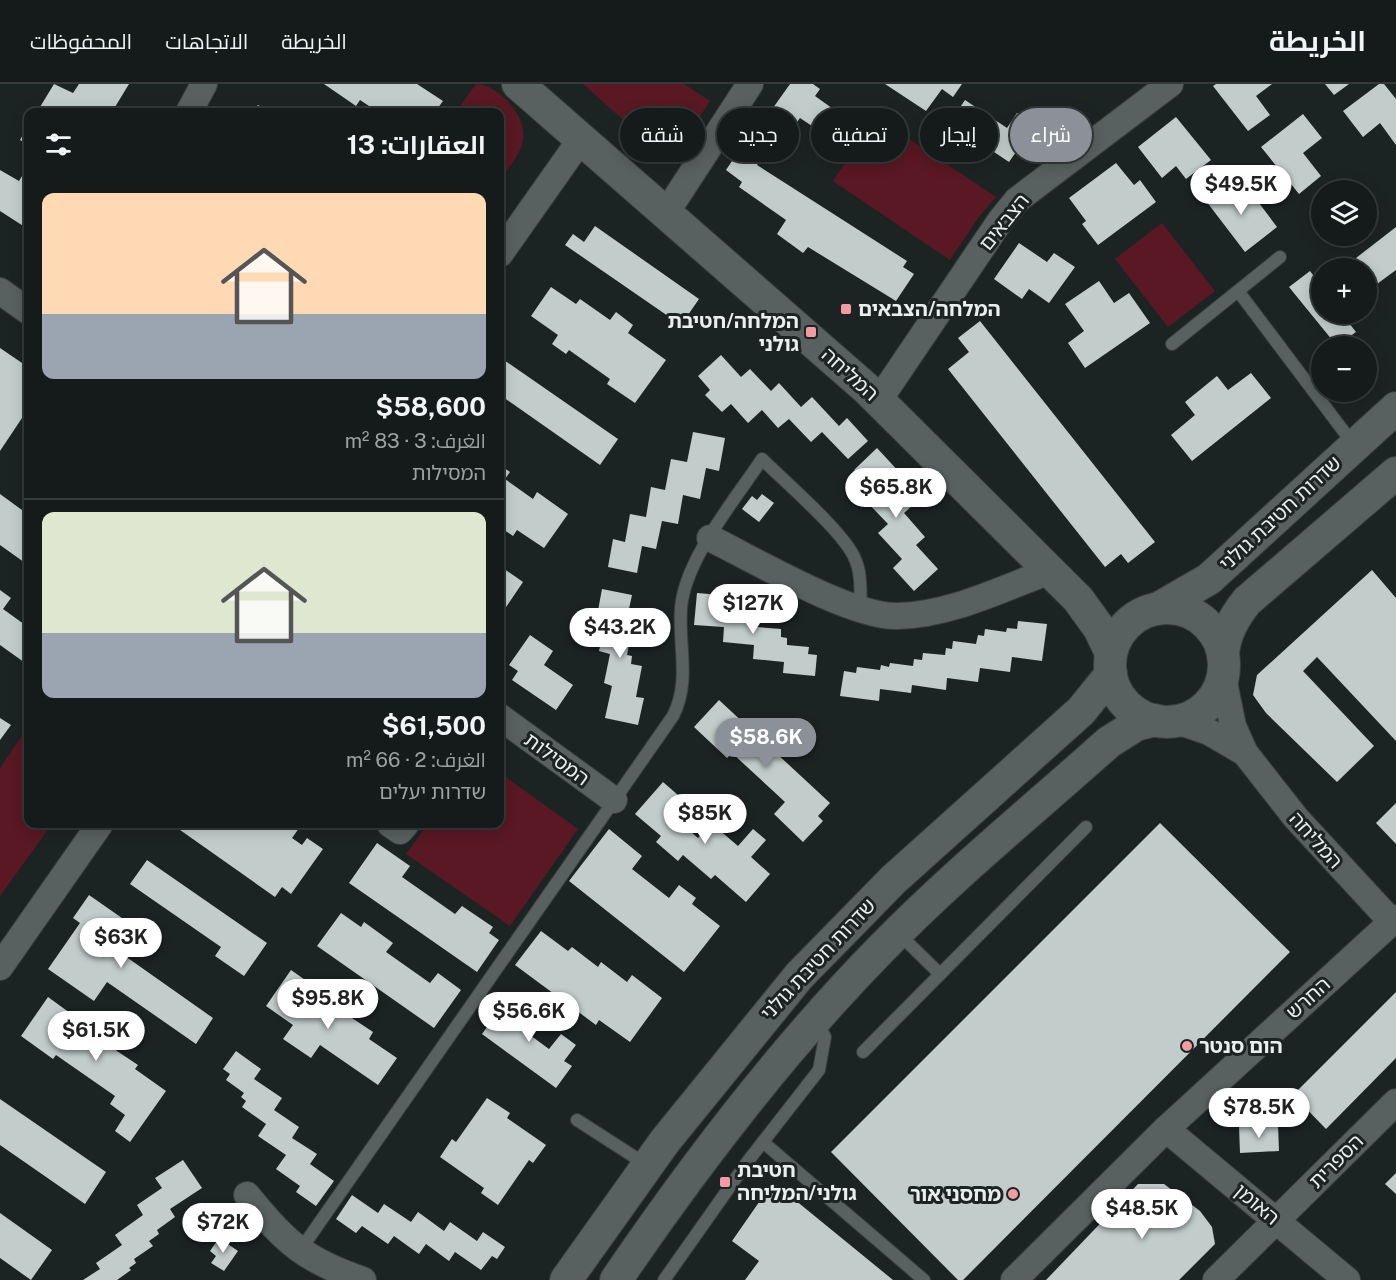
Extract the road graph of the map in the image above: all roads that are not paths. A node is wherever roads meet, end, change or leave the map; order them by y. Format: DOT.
graph roads {
  1 [pos="204,84"];
  2 [pos="518,84"];
  3 [pos="750,84"];
  4 [pos="1170,84"];
  5 [pos="191,108"];
  6 [pos="581,139"];
  7 [pos="666,213"];
  8 [pos="504,248"];
  9 [pos="1280,257"];
  10 [pos="0,291"];
  11 [pos="1238,291"];
  12 [pos="24,308"];
  13 [pos="1172,344"];
  14 [pos="879,400"];
  15 [pos="1396,408"];
  16 [pos="1354,445"];
  17 [pos="1396,473"];
  18 [pos="710,538"];
  19 [pos="1055,576"];
  20 [pos="1152,610"];
  21 [pos="861,611"];
  22 [pos="1111,664"];
  23 [pos="1223,666"];
  24 [pos="504,720"];
  25 [pos="1166,720"];
  26 [pos="1245,753"];
  27 [pos="614,800"];
  28 [pos="1086,827"];
  29 [pos="97,828"];
  30 [pos="1394,920"];
  31 [pos="898,932"];
  32 [pos="0,967"];
  33 [pos="940,974"];
  34 [pos="817,1019"];
  35 [pos="863,1052"];
  36 [pos="1396,1102"];
  37 [pos="577,1120"];
  38 [pos="1166,1129"];
  39 [pos="763,1142"];
  40 [pos="647,1165"];
  41 [pos="247,1195"];
  42 [pos="1276,1220"];
  43 [pos="299,1252"];
  44 [pos="363,1280"];
  45 [pos="566,1280"];
  46 [pos="616,1280"];
  47 [pos="664,1280"];
  48 [pos="924,1280"];
  49 [pos="1014,1280"];
  50 [pos="1216,1280"];
  51 [pos="1347,1280"];
  1 -- 5 [label="street"];
  2 -- 6 [label="street, המליחה"];
  3 -- 7 [label="street"];
  4 -- 14 [label="street, הצבאים"];
  6 -- 7 [label="street, המליחה"];
  6 -- 8 [label="street"];
  7 -- 14 [label="street, המליחה"];
  9 -- 11 [label="lane"];
  10 -- 12 [label="street"];
  11 -- 13 [label="lane"];
  11 -- 16 [label="lane"];
  14 -- 19 [label="street, המליחה"];
  15 -- 16 [label="street, שדרות חטיבת גולני"];
  16 -- 20 [label="street, שדרות חטיבת גולני"];
  17 -- 23 [label="street"];
  18 -- 21 [label="street"];
  18 -- 21 [label="lane"];
  18 -- 27 [label="lane"];
  19 -- 20 [label="street, המליחה"];
  19 -- 21 [label="street"];
  19 -- 22 [label="street, המליחה"];
  20 -- 22 [label="street"];
  20 -- 23 [label="street"];
  22 -- 25 [label="street"];
  22 -- 40 [label="street, שדרות חטיבת גולני"];
  23 -- 25 [label="street"];
  23 -- 26 [label="street, המליחה"];
  24 -- 27 [label="street, המסילות"];
  25 -- 26 [label="street, המליחה"];
  25 -- 31 [label="street, שדרות חטיבת גולני"];
  26 -- 30 [label="street, המליחה"];
  27 -- 43 [label="lane"];
  28 -- 33 [label="lane"];
  29 -- 32 [label="street"];
  30 -- 38 [label="street, החרש"];
  31 -- 33 [label="lane"];
  31 -- 34 [label="street, שדרות חטיבת גולני"];
  33 -- 35 [label="lane"];
  34 -- 39 [label="lane"];
  34 -- 46 [label="street, שדרות חטיבת גולני"];
  36 -- 42 [label="street, הספרית"];
  37 -- 40 [label="lane"];
  38 -- 42 [label="street, האומן"];
  38 -- 49 [label="street, החרש"];
  39 -- 47 [label="lane"];
  39 -- 48 [label="lane"];
  40 -- 45 [label="street, שדרות חטיבת גולני"];
  41 -- 43 [label="street"];
  42 -- 50 [label="street, הספרית"];
  42 -- 51 [label="street, האומן"];
  43 -- 44 [label="street"];
}
